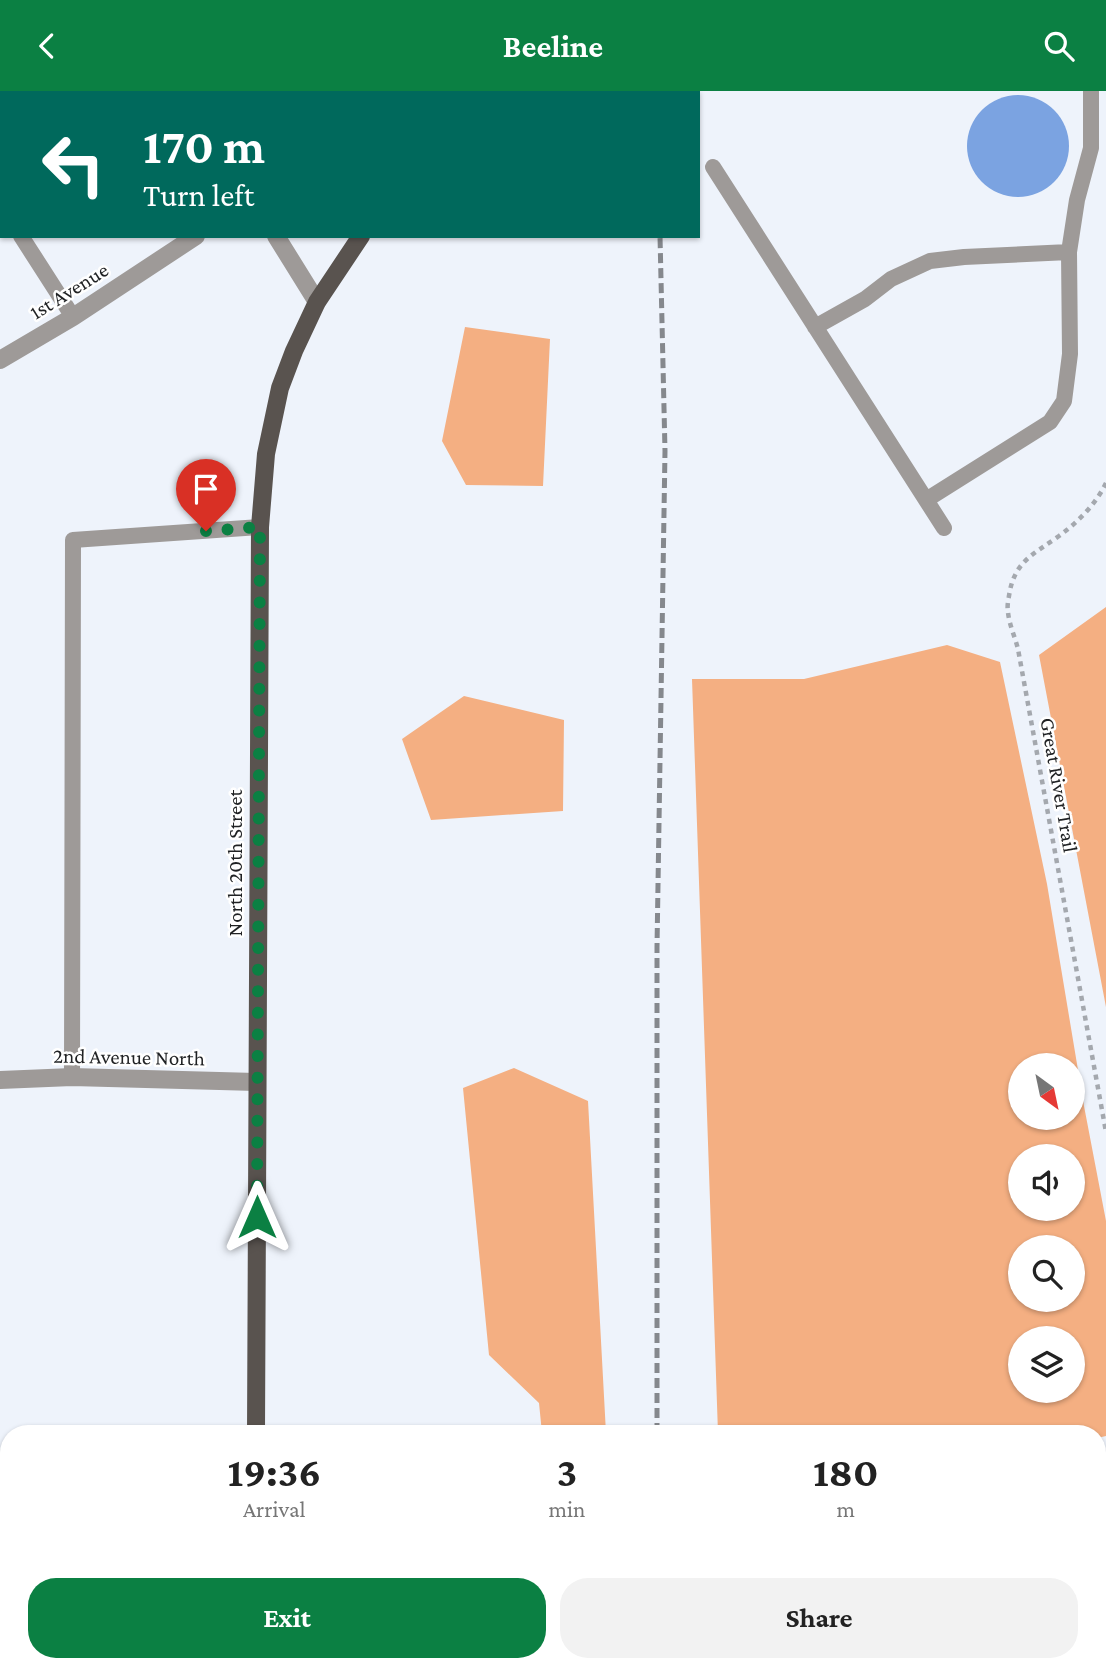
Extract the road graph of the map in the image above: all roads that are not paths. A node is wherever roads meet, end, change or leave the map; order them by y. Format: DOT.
graph roads {
  1 [pos="1091,91"];
  2 [pos="713,167"];
  3 [pos="22,238"];
  4 [pos="193,238"];
  5 [pos="277,238"];
  6 [pos="360,238"];
  7 [pos="1069,252"];
  8 [pos="317,302"];
  9 [pos="73,317"];
  10 [pos="815,327"];
  11 [pos="0,360"];
  12 [pos="926,500"];
  13 [pos="260,527"];
  14 [pos="944,528"];
  15 [pos="72,1077"];
  16 [pos="0,1080"];
  17 [pos="257,1082"];
  18 [pos="256,1425"];
  1 -- 7 [label="lane"];
  2 -- 10 [label="lane"];
  3 -- 9 [label="lane"];
  4 -- 9 [label="street, 1st Avenue"];
  5 -- 8 [label="street"];
  6 -- 8 [label="main road, North 20th Street"];
  7 -- 10 [label="lane"];
  7 -- 12 [label="lane"];
  8 -- 13 [label="main road, North 20th Street"];
  9 -- 11 [label="street, 1st Avenue"];
  10 -- 12 [label="lane"];
  12 -- 14 [label="lane"];
  13 -- 15 [label="lane"];
  13 -- 17 [label="main road, North 20th Street"];
  15 -- 16 [label="street, 2nd Avenue North"];
  15 -- 17 [label="street, 2nd Avenue North"];
  17 -- 18 [label="main road, North 20th Street"];
}
